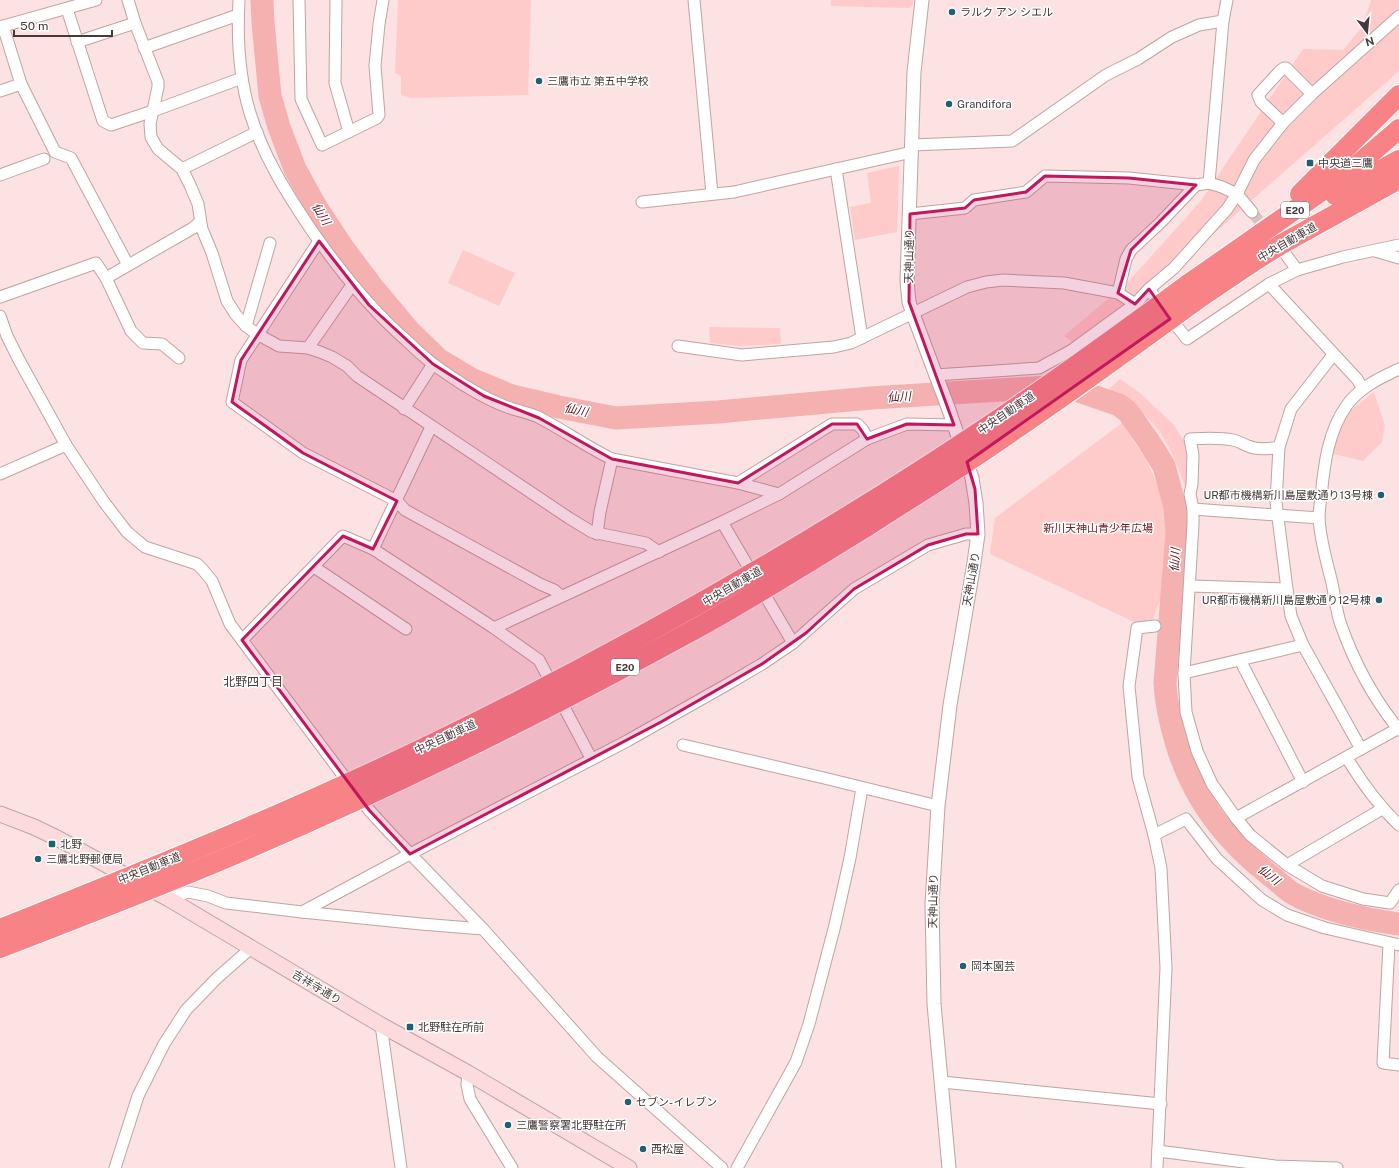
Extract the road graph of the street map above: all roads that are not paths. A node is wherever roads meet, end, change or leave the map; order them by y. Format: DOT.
graph roads {
  1 [pos="96,0"];
  2 [pos="128,0"];
  3 [pos="239,0"];
  4 [pos="299,0"];
  5 [pos="336,0"];
  6 [pos="383,0"];
  7 [pos="694,0"];
  8 [pos="922,0"];
  9 [pos="1227,0"];
  10 [pos="67,9"];
  11 [pos="238,15"];
  12 [pos="1399,16"];
  13 [pos="1223,21"];
  14 [pos="135,23"];
  15 [pos="2,27"];
  16 [pos="77,42"];
  17 [pos="144,48"];
  18 [pos="242,78"];
  19 [pos="22,84"];
  20 [pos="0,91"];
  21 [pos="1312,94"];
  22 [pos="1399,95"];
  23 [pos="153,111"];
  24 [pos="1283,123"];
  25 [pos="1399,129"];
  26 [pos="256,132"];
  27 [pos="349,132"];
  28 [pos="912,148"];
  29 [pos="44,159"];
  30 [pos="1399,160"];
  31 [pos="182,169"];
  32 [pos="836,169"];
  33 [pos="0,174"];
  34 [pos="1399,179"];
  35 [pos="1209,183"];
  36 [pos="1196,185"];
  37 [pos="712,194"];
  38 [pos="1237,194"];
  39 [pos="642,202"];
  40 [pos="1252,212"];
  41 [pos="910,214"];
  42 [pos="200,222"];
  43 [pos="320,241"];
  44 [pos="270,243"];
  45 [pos="1399,245"];
  46 [pos="1235,250"];
  47 [pos="1375,250"];
  48 [pos="1284,252"];
  49 [pos="1399,258"];
  50 [pos="128,265"];
  51 [pos="1297,270"];
  52 [pos="106,278"];
  53 [pos="1269,284"];
  54 [pos="352,285"];
  55 [pos="1149,289"];
  56 [pos="1194,291"];
  57 [pos="1118,293"];
  58 [pos="0,298"];
  59 [pos="1135,304"];
  60 [pos="912,314"];
  61 [pos="0,316"];
  62 [pos="246,326"];
  63 [pos="257,334"];
  64 [pos="862,338"];
  65 [pos="678,346"];
  66 [pos="308,348"];
  67 [pos="1333,355"];
  68 [pos="179,358"];
  69 [pos="432,364"];
  70 [pos="1399,369"];
  71 [pos="937,378"];
  72 [pos="1363,389"];
  73 [pos="404,408"];
  74 [pos="954,425"];
  75 [pos="431,427"];
  76 [pos="867,439"];
  77 [pos="66,444"];
  78 [pos="1279,447"];
  79 [pos="612,459"];
  80 [pos="0,474"];
  81 [pos="738,483"];
  82 [pos="779,494"];
  83 [pos="396,501"];
  84 [pos="1193,509"];
  85 [pos="1277,515"];
  86 [pos="1319,518"];
  87 [pos="722,522"];
  88 [pos="597,534"];
  89 [pos="978,534"];
  90 [pos="373,549"];
  91 [pos="659,552"];
  92 [pos="314,567"];
  93 [pos="1190,586"];
  94 [pos="1286,589"];
  95 [pos="561,596"];
  96 [pos="1155,626"];
  97 [pos="494,628"];
  98 [pos="406,629"];
  99 [pos="242,640"];
  100 [pos="793,643"];
  101 [pos="1303,645"];
  102 [pos="1240,660"];
  103 [pos="1184,672"];
  104 [pos="1399,729"];
  105 [pos="683,745"];
  106 [pos="1362,749"];
  107 [pos="591,758"];
  108 [pos="1346,758"];
  109 [pos="1303,782"];
  110 [pos="862,788"];
  111 [pos="938,806"];
  112 [pos="1382,809"];
  113 [pos="0,814"];
  114 [pos="1236,818"];
  115 [pos="1399,825"];
  116 [pos="1154,835"];
  117 [pos="410,854"];
  118 [pos="1287,865"];
  119 [pos="1399,890"];
  120 [pos="169,899"];
  121 [pos="302,912"];
  122 [pos="483,928"];
  123 [pos="0,929"];
  124 [pos="1394,944"];
  125 [pos="0,948"];
  126 [pos="251,948"];
  127 [pos="381,1025"];
  128 [pos="1399,1065"];
  129 [pos="468,1073"];
  130 [pos="942,1082"];
  131 [pos="1161,1104"];
  132 [pos="1158,1151"];
  133 [pos="1224,1164"];
  134 [pos="1274,1167"];
  135 [pos="115,1168"];
  136 [pos="401,1168"];
  137 [pos="512,1168"];
  138 [pos="629,1168"];
  139 [pos="722,1168"];
  140 [pos="737,1168"];
  141 [pos="949,1168"];
  142 [pos="1157,1168"];
  143 [pos="1337,1168"];
  1 -- 10 [label="street"];
  2 -- 14 [label="street"];
  3 -- 11 [label="street"];
  4 -- 27 [label="street"];
  5 -- 27 [label="street"];
  6 -- 27 [label="street"];
  7 -- 37 [label="street"];
  8 -- 28 [label="street, 天神山通り"];
  9 -- 13 [label="street"];
  10 -- 15 [label="street"];
  10 -- 16 [label="street"];
  11 -- 17 [label="street"];
  11 -- 18 [label="street"];
  12 -- 21 [label="street"];
  13 -- 28 [label="street"];
  13 -- 35 [label="street"];
  14 -- 16 [label="street"];
  14 -- 17 [label="street"];
  15 -- 19 [label="street"];
  16 -- 23 [label="street"];
  17 -- 23 [label="street"];
  18 -- 23 [label="street"];
  18 -- 26 [label="street"];
  19 -- 20 [label="street"];
  19 -- 50 [label="street"];
  21 -- 24 [label="street"];
  21 -- 24 [label="street"];
  22 -- 46 [label="highway"];
  23 -- 31 [label="street"];
  24 -- 38 [label="street"];
  25 -- 46 [label="highway, 中央自動車道 / E20"];
  26 -- 31 [label="street"];
  26 -- 43 [label="street"];
  28 -- 32 [label="street"];
  28 -- 41 [label="street, 天神山通り"];
  29 -- 33 [label="street"];
  30 -- 46 [label="highway"];
  31 -- 42 [label="street"];
  32 -- 37 [label="street"];
  32 -- 64 [label="street"];
  34 -- 56 [label="highway, 中央自動車道 / E20"];
  35 -- 36 [label="street"];
  35 -- 38 [label="street"];
  36 -- 41 [label="street"];
  36 -- 57 [label="street"];
  37 -- 39 [label="street"];
  38 -- 40 [label="street"];
  38 -- 55 [label="street"];
  41 -- 60 [label="street, 天神山通り"];
  42 -- 50 [label="street"];
  42 -- 62 [label="street"];
  43 -- 54 [label="street"];
  43 -- 63 [label="street"];
  44 -- 62 [label="street"];
  45 -- 47 [label="street"];
  46 -- 56 [label="highway, 中央自動車道 / E20"];
  47 -- 49 [label="street"];
  47 -- 51 [label="street"];
  48 -- 51 [label="street"];
  50 -- 52 [label="street"];
  51 -- 53 [label="street"];
  52 -- 58 [label="street"];
  52 -- 68 [label="street"];
  53 -- 55 [label="street"];
  53 -- 67 [label="street"];
  54 -- 66 [label="street"];
  54 -- 69 [label="street"];
  55 -- 59 [label="street"];
  56 -- 123 [label="highway, 中央自動車道 / E20, bridge"];
  56 -- 125 [label="highway, 中央自動車道 / E20, bridge"];
  57 -- 59 [label="street"];
  57 -- 60 [label="street"];
  59 -- 71 [label="street"];
  60 -- 64 [label="street"];
  60 -- 71 [label="street, 天神山通り"];
  61 -- 77 [label="street"];
  62 -- 63 [label="street"];
  63 -- 66 [label="street"];
  63 -- 83 [label="street"];
  64 -- 65 [label="street"];
  66 -- 73 [label="street"];
  67 -- 72 [label="street"];
  67 -- 78 [label="street"];
  69 -- 73 [label="street"];
  69 -- 79 [label="street"];
  70 -- 72 [label="street"];
  71 -- 74 [label="street, 天神山通り"];
  72 -- 86 [label="street"];
  73 -- 75 [label="street"];
  74 -- 76 [label="street"];
  74 -- 89 [label="street, 天神山通り"];
  75 -- 83 [label="street"];
  75 -- 88 [label="street"];
  76 -- 81 [label="street"];
  76 -- 82 [label="street"];
  77 -- 80 [label="street"];
  77 -- 99 [label="street"];
  78 -- 84 [label="street"];
  78 -- 85 [label="street"];
  79 -- 81 [label="street"];
  79 -- 88 [label="street"];
  81 -- 82 [label="street"];
  82 -- 87 [label="street"];
  83 -- 90 [label="street"];
  83 -- 95 [label="street"];
  84 -- 85 [label="street"];
  84 -- 93 [label="street"];
  85 -- 86 [label="street"];
  85 -- 94 [label="street"];
  86 -- 104 [label="street"];
  87 -- 91 [label="street"];
  87 -- 100 [label="street"];
  88 -- 91 [label="street"];
  89 -- 100 [label="street"];
  89 -- 111 [label="street, 天神山通り"];
  90 -- 92 [label="street"];
  90 -- 97 [label="street"];
  91 -- 95 [label="street"];
  92 -- 98 [label="street"];
  92 -- 99 [label="street"];
  93 -- 94 [label="street"];
  93 -- 103 [label="street"];
  94 -- 101 [label="street"];
  95 -- 97 [label="street"];
  96 -- 116 [label="street"];
  97 -- 107 [label="street"];
  99 -- 117 [label="street"];
  100 -- 107 [label="street"];
  101 -- 102 [label="street"];
  101 -- 106 [label="street"];
  102 -- 103 [label="street"];
  102 -- 109 [label="street"];
  103 -- 114 [label="street"];
  104 -- 106 [label="street"];
  105 -- 110 [label="street"];
  106 -- 108 [label="street"];
  107 -- 117 [label="street"];
  108 -- 109 [label="street"];
  108 -- 112 [label="street"];
  109 -- 114 [label="street"];
  110 -- 111 [label="street"];
  110 -- 140 [label="street"];
  111 -- 130 [label="street, 天神山通り"];
  112 -- 115 [label="street"];
  112 -- 118 [label="street"];
  113 -- 120 [label="main road, 吉祥寺通り"];
  114 -- 118 [label="street"];
  116 -- 124 [label="street"];
  116 -- 131 [label="street"];
  117 -- 121 [label="street"];
  117 -- 122 [label="street"];
  118 -- 119 [label="street"];
  120 -- 121 [label="street"];
  120 -- 126 [label="main road, 吉祥寺通り"];
  121 -- 122 [label="street"];
  122 -- 139 [label="street"];
  124 -- 128 [label="street"];
  126 -- 127 [label="main road, 吉祥寺通り"];
  126 -- 135 [label="street"];
  127 -- 129 [label="main road, 吉祥寺通り"];
  127 -- 136 [label="street"];
  129 -- 137 [label="street"];
  129 -- 138 [label="main road, 吉祥寺通り"];
  130 -- 131 [label="street"];
  130 -- 141 [label="street, 天神山通り"];
  131 -- 132 [label="street"];
  132 -- 133 [label="street"];
  132 -- 142 [label="street"];
  133 -- 134 [label="street"];
  134 -- 143 [label="street"];
}
